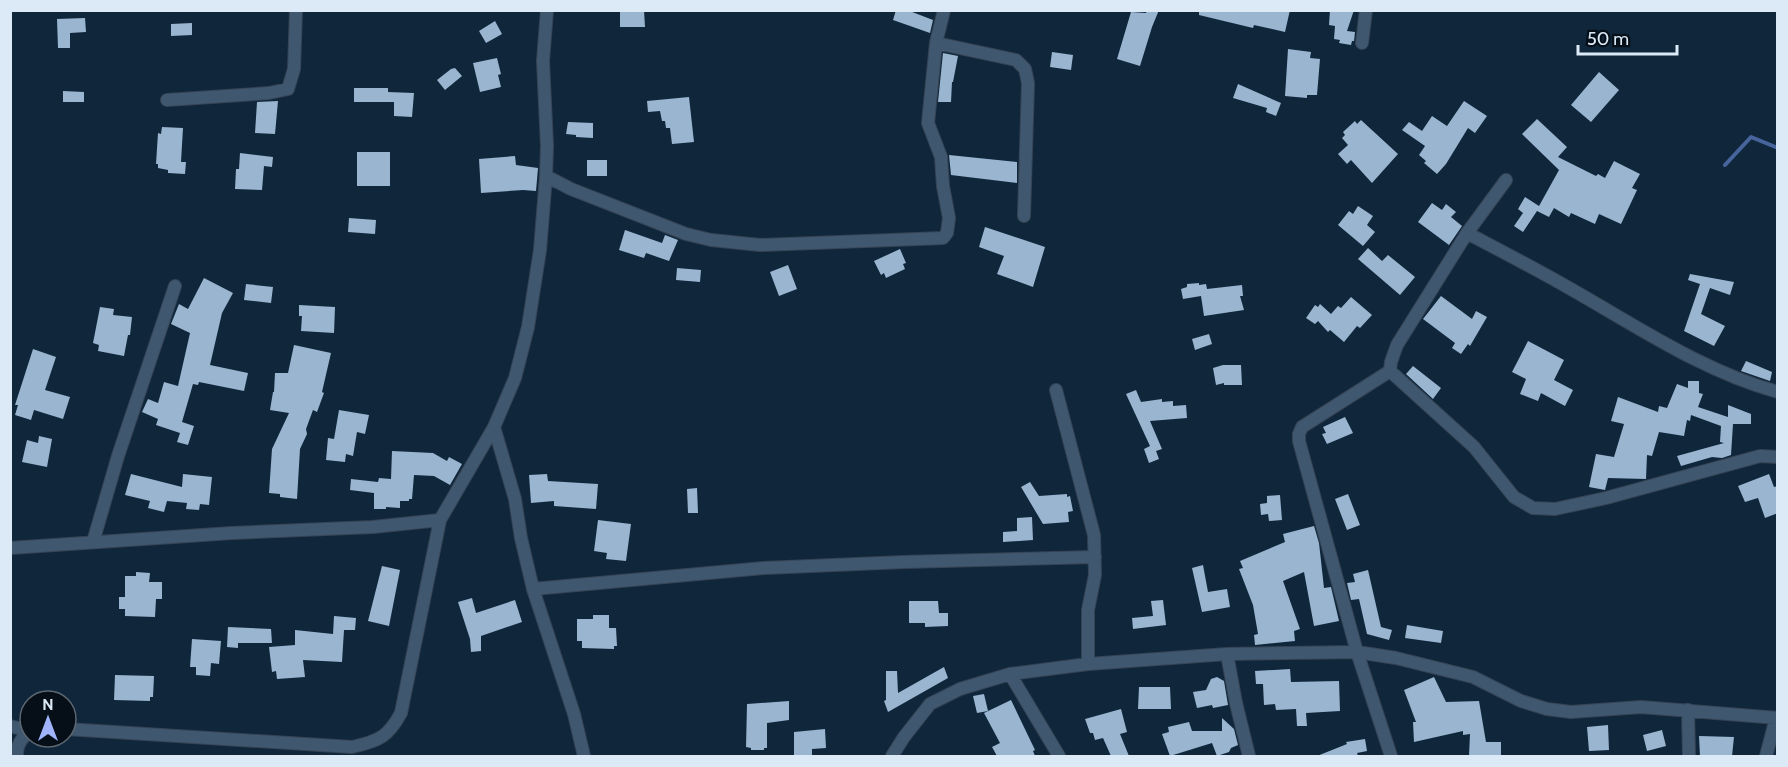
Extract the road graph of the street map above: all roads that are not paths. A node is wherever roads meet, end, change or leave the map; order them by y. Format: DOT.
graph roads {
  1 [pos="296,10"];
  2 [pos="547,10"];
  3 [pos="944,10"];
  4 [pos="1366,10"];
  5 [pos="936,43"];
  6 [pos="1362,43"];
  7 [pos="167,100"];
  8 [pos="546,176"];
  9 [pos="1506,180"];
  10 [pos="1024,216"];
  11 [pos="1467,233"];
  12 [pos="175,286"];
  13 [pos="1390,371"];
  14 [pos="1056,390"];
  15 [pos="1778,392"];
  16 [pos="494,427"];
  17 [pos="1778,457"];
  18 [pos="440,520"];
  19 [pos="93,542"];
  20 [pos="10,548"];
  21 [pos="1095,556"];
  22 [pos="534,589"];
  23 [pos="1357,652"];
  24 [pos="1227,654"];
  25 [pos="1088,664"];
  26 [pos="1010,674"];
  27 [pos="1688,710"];
  28 [pos="1777,718"];
  29 [pos="78,730"];
  30 [pos="351,752"];
  31 [pos="584,756"];
  32 [pos="892,756"];
  33 [pos="1059,756"];
  34 [pos="1248,756"];
  35 [pos="1391,756"];
  36 [pos="1689,756"];
  37 [pos="1766,756"];
  1 -- 7 [label="street"];
  2 -- 8 [label="street"];
  3 -- 5 [label="street"];
  4 -- 6 [label="street"];
  5 -- 8 [label="street"];
  5 -- 10 [label="street"];
  8 -- 16 [label="street"];
  9 -- 11 [label="street"];
  11 -- 13 [label="street"];
  11 -- 15 [label="street"];
  12 -- 19 [label="street"];
  13 -- 17 [label="street"];
  13 -- 23 [label="street"];
  14 -- 21 [label="street"];
  16 -- 18 [label="street"];
  16 -- 22 [label="street"];
  18 -- 19 [label="street"];
  18 -- 30 [label="street"];
  19 -- 20 [label="street"];
  21 -- 22 [label="street"];
  21 -- 25 [label="street"];
  22 -- 31 [label="street"];
  23 -- 24 [label="street"];
  23 -- 27 [label="street"];
  23 -- 35 [label="street"];
  24 -- 25 [label="street"];
  24 -- 34 [label="street"];
  25 -- 26 [label="street"];
  26 -- 32 [label="street"];
  26 -- 33 [label="street"];
  27 -- 28 [label="street"];
  27 -- 36 [label="street"];
  28 -- 37 [label="street"];
  29 -- 30 [label="street"];
}
